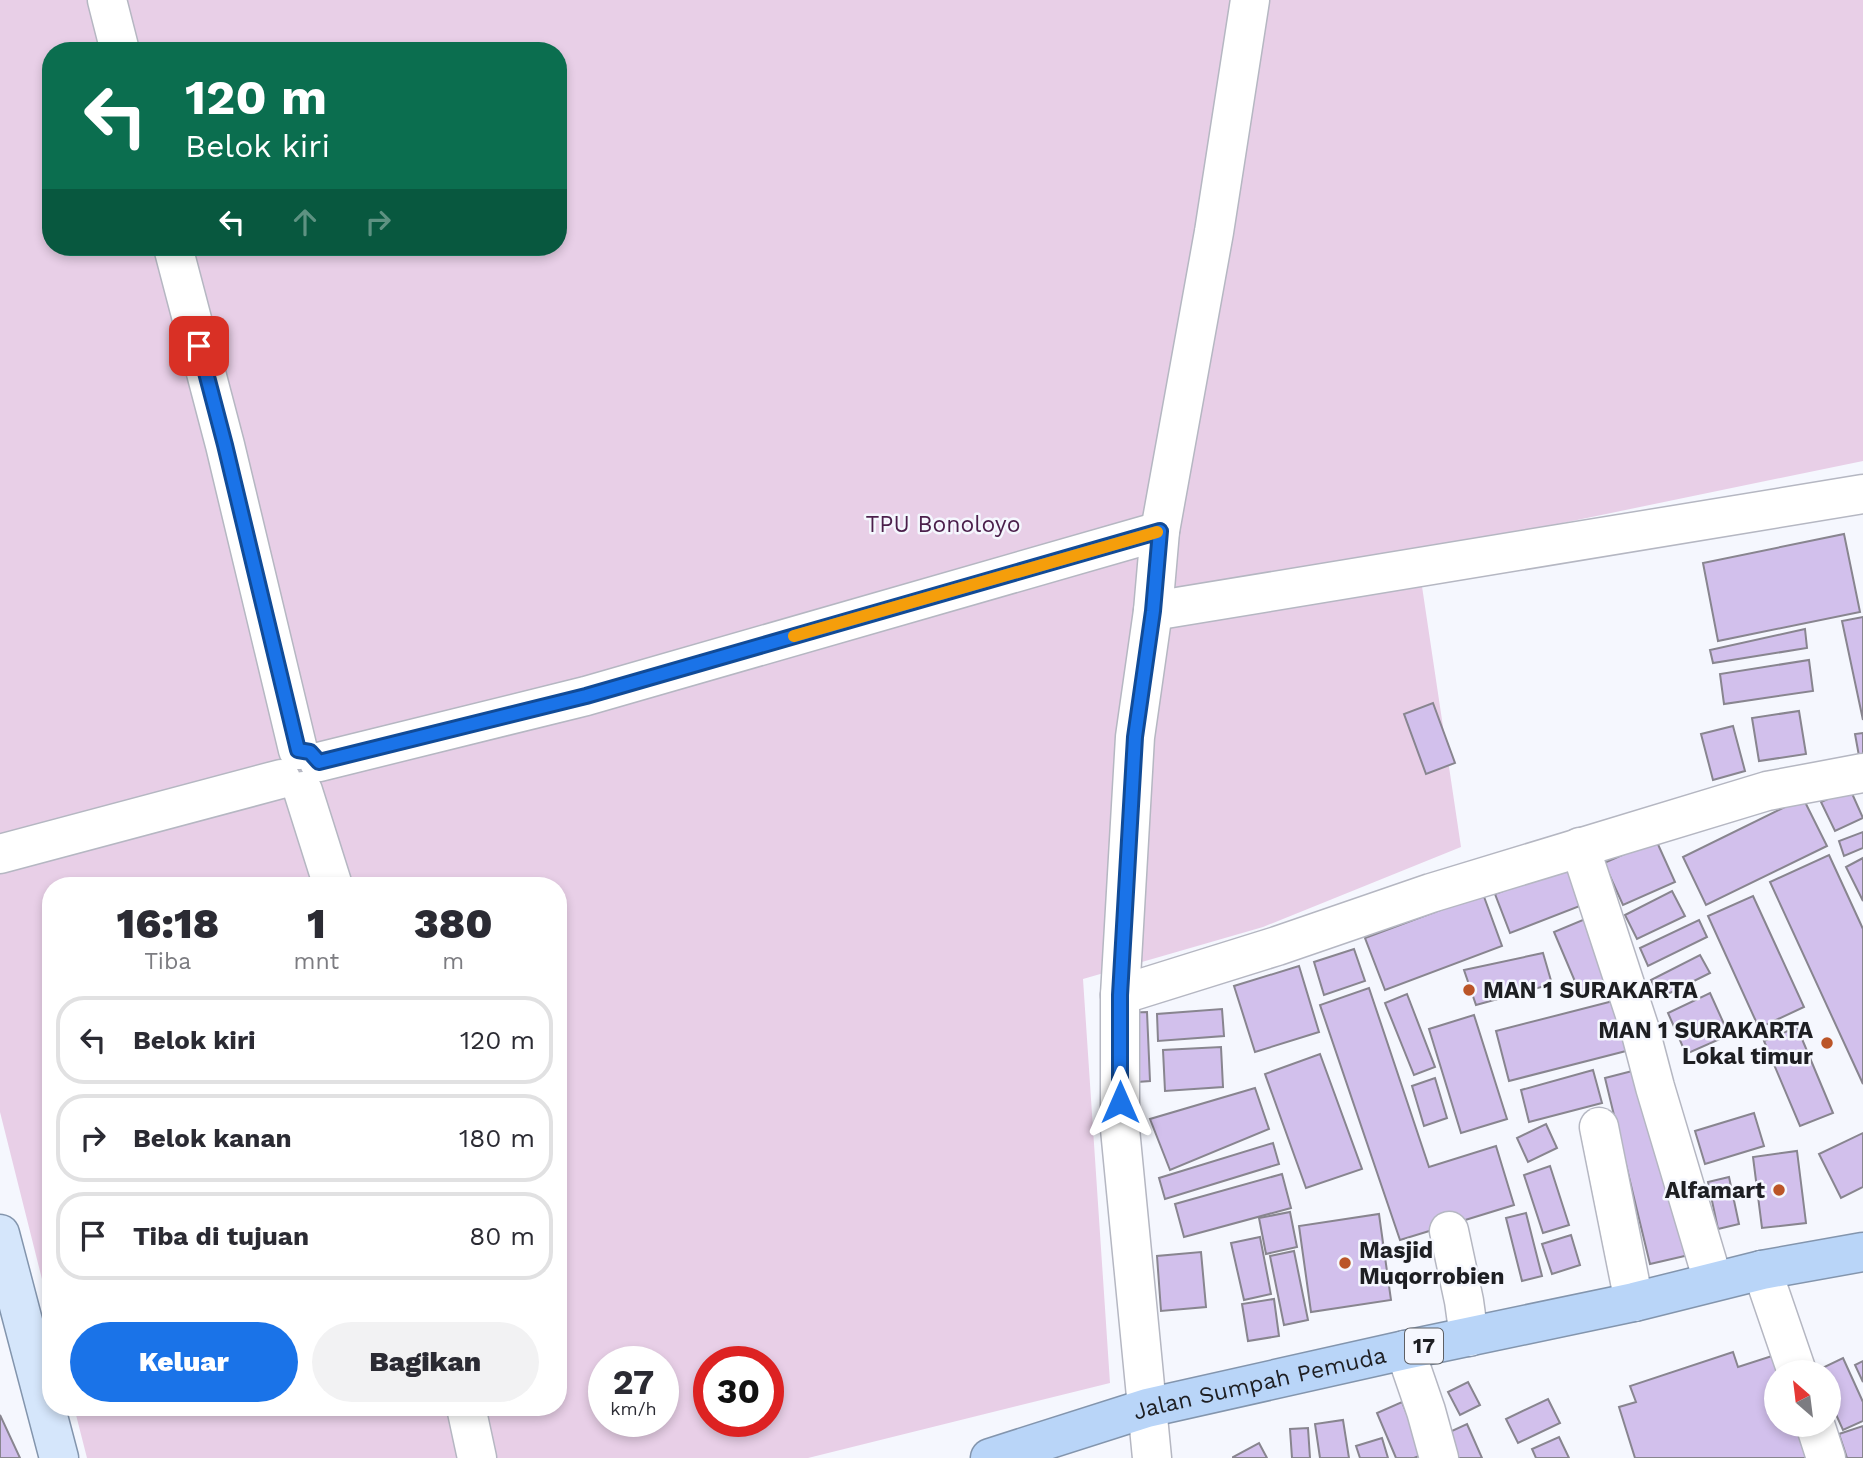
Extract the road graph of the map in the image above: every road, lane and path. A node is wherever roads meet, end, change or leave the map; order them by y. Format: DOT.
graph roads {
  1 [pos="107,0"];
  2 [pos="1250,0"];
  3 [pos="118,42"];
  4 [pos="175,256"];
  5 [pos="1863,494"];
  6 [pos="1160,531"];
  7 [pos="1153,611"];
  8 [pos="300,771"];
  9 [pos="1863,773"];
  10 [pos="1580,847"];
  11 [pos="0,854"];
  12 [pos="330,877"];
  13 [pos="1120,995"];
  14 [pos="1599,1127"];
  15 [pos="1449,1231"];
  16 [pos="0,1234"];
  17 [pos="1863,1252"];
  18 [pos="1762,1270"];
  19 [pos="1713,1281"];
  20 [pos="1634,1302"];
  21 [pos="1469,1337"];
  22 [pos="1405,1350"];
  23 [pos="1793,1360"];
  24 [pos="42,1393"];
  25 [pos="1147,1408"];
  26 [pos="48,1416"];
  27 [pos="468,1416"];
  28 [pos="1819,1437"];
  29 [pos="59,1458"];
  30 [pos="477,1458"];
  31 [pos="990,1458"];
  32 [pos="1152,1458"];
  33 [pos="1439,1458"];
  34 [pos="1826,1458"];
  1 -- 3 [label="street"];
  2 -- 6 [label="street"];
  4 -- 8 [label="street"];
  5 -- 7 [label="street"];
  6 -- 7 [label="street"];
  6 -- 8 [label="street"];
  7 -- 13 [label="street"];
  8 -- 11 [label="street"];
  8 -- 12 [label="street"];
  9 -- 10 [label="street"];
  10 -- 13 [label="street"];
  10 -- 19 [label="street"];
  13 -- 25 [label="street"];
  14 -- 20 [label="street"];
  15 -- 21 [label="street"];
  16 -- 24 [label="main road"];
  17 -- 18 [label="highway, Jalan Sumpah Pemuda / 17"];
  18 -- 19 [label="highway, Jalan Sumpah Pemuda / 17"];
  18 -- 23 [label="street"];
  19 -- 20 [label="highway, Jalan Sumpah Pemuda / 17"];
  20 -- 21 [label="highway, Jalan Sumpah Pemuda / 17"];
  21 -- 22 [label="highway, Jalan Sumpah Pemuda / 17"];
  22 -- 25 [label="highway, Jalan Sumpah Pemuda / 17"];
  22 -- 33 [label="street"];
  25 -- 31 [label="highway, Jalan Sumpah Pemuda / 17"];
  25 -- 32 [label="street"];
  26 -- 29 [label="main road"];
  27 -- 30 [label="street"];
  28 -- 34 [label="street"];
}
